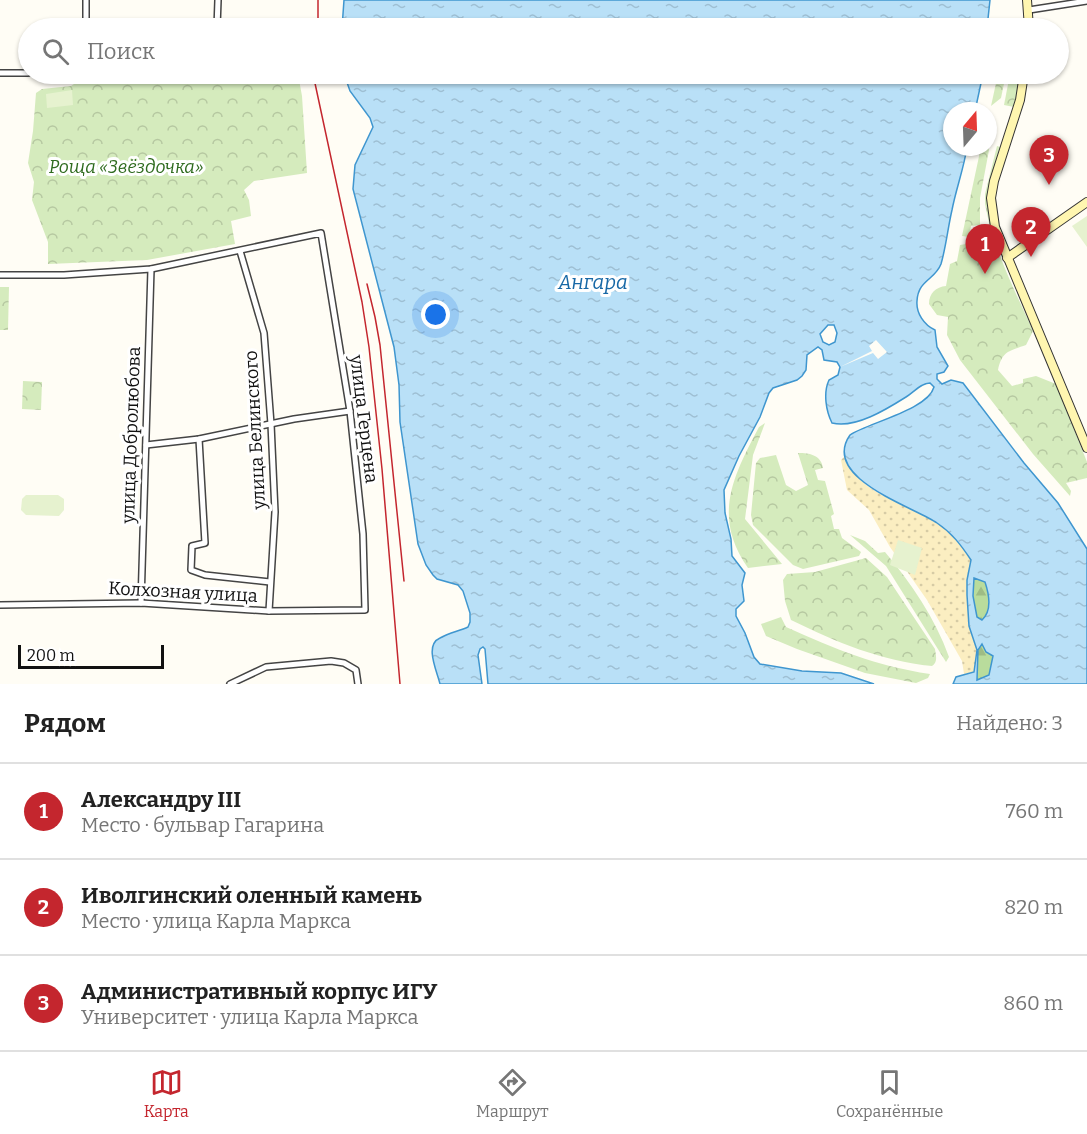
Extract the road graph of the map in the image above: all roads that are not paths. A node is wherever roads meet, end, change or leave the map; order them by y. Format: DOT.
graph roads {
  1 [pos="86,0"];
  2 [pos="218,0"];
  3 [pos="1027,0"];
  4 [pos="1087,1"];
  5 [pos="1029,10"];
  6 [pos="86,18"];
  7 [pos="217,18"];
  8 [pos="1029,18"];
  9 [pos="0,73"];
  10 [pos="18,73"];
  11 [pos="1022,84"];
  12 [pos="1087,202"];
  13 [pos="240,251"];
  14 [pos="1007,258"];
  15 [pos="151,268"];
  16 [pos="0,275"];
  17 [pos="351,411"];
  18 [pos="272,424"];
  19 [pos="199,439"];
  20 [pos="146,445"];
  21 [pos="1087,448"];
  22 [pos="270,582"];
  23 [pos="141,603"];
  24 [pos="0,605"];
  25 [pos="365,610"];
  26 [pos="268,611"];
  27 [pos="230,684"];
  28 [pos="358,684"];
  1 -- 6 [label="street"];
  2 -- 7 [label="street"];
  3 -- 5 [label="street"];
  4 -- 5 [label="street"];
  5 -- 8 [label="street"];
  9 -- 10 [label="street"];
  11 -- 14 [label="street"];
  12 -- 14 [label="street"];
  13 -- 15 [label="street"];
  13 -- 17 [label="street, улица Герцена"];
  13 -- 18 [label="street, улица Белинского"];
  14 -- 21 [label="street"];
  15 -- 16 [label="street"];
  15 -- 20 [label="street, улица Добролюбова"];
  17 -- 18 [label="street"];
  17 -- 25 [label="street, улица Герцена"];
  18 -- 19 [label="street"];
  18 -- 22 [label="street, улица Белинского"];
  19 -- 20 [label="street"];
  19 -- 22 [label="street"];
  20 -- 23 [label="street, улица Добролюбова"];
  22 -- 26 [label="street, улица Белинского"];
  23 -- 24 [label="street, Колхозная улица"];
  23 -- 26 [label="street, Колхозная улица"];
  25 -- 26 [label="street, Колхозная улица"];
  27 -- 28 [label="street"];
}
